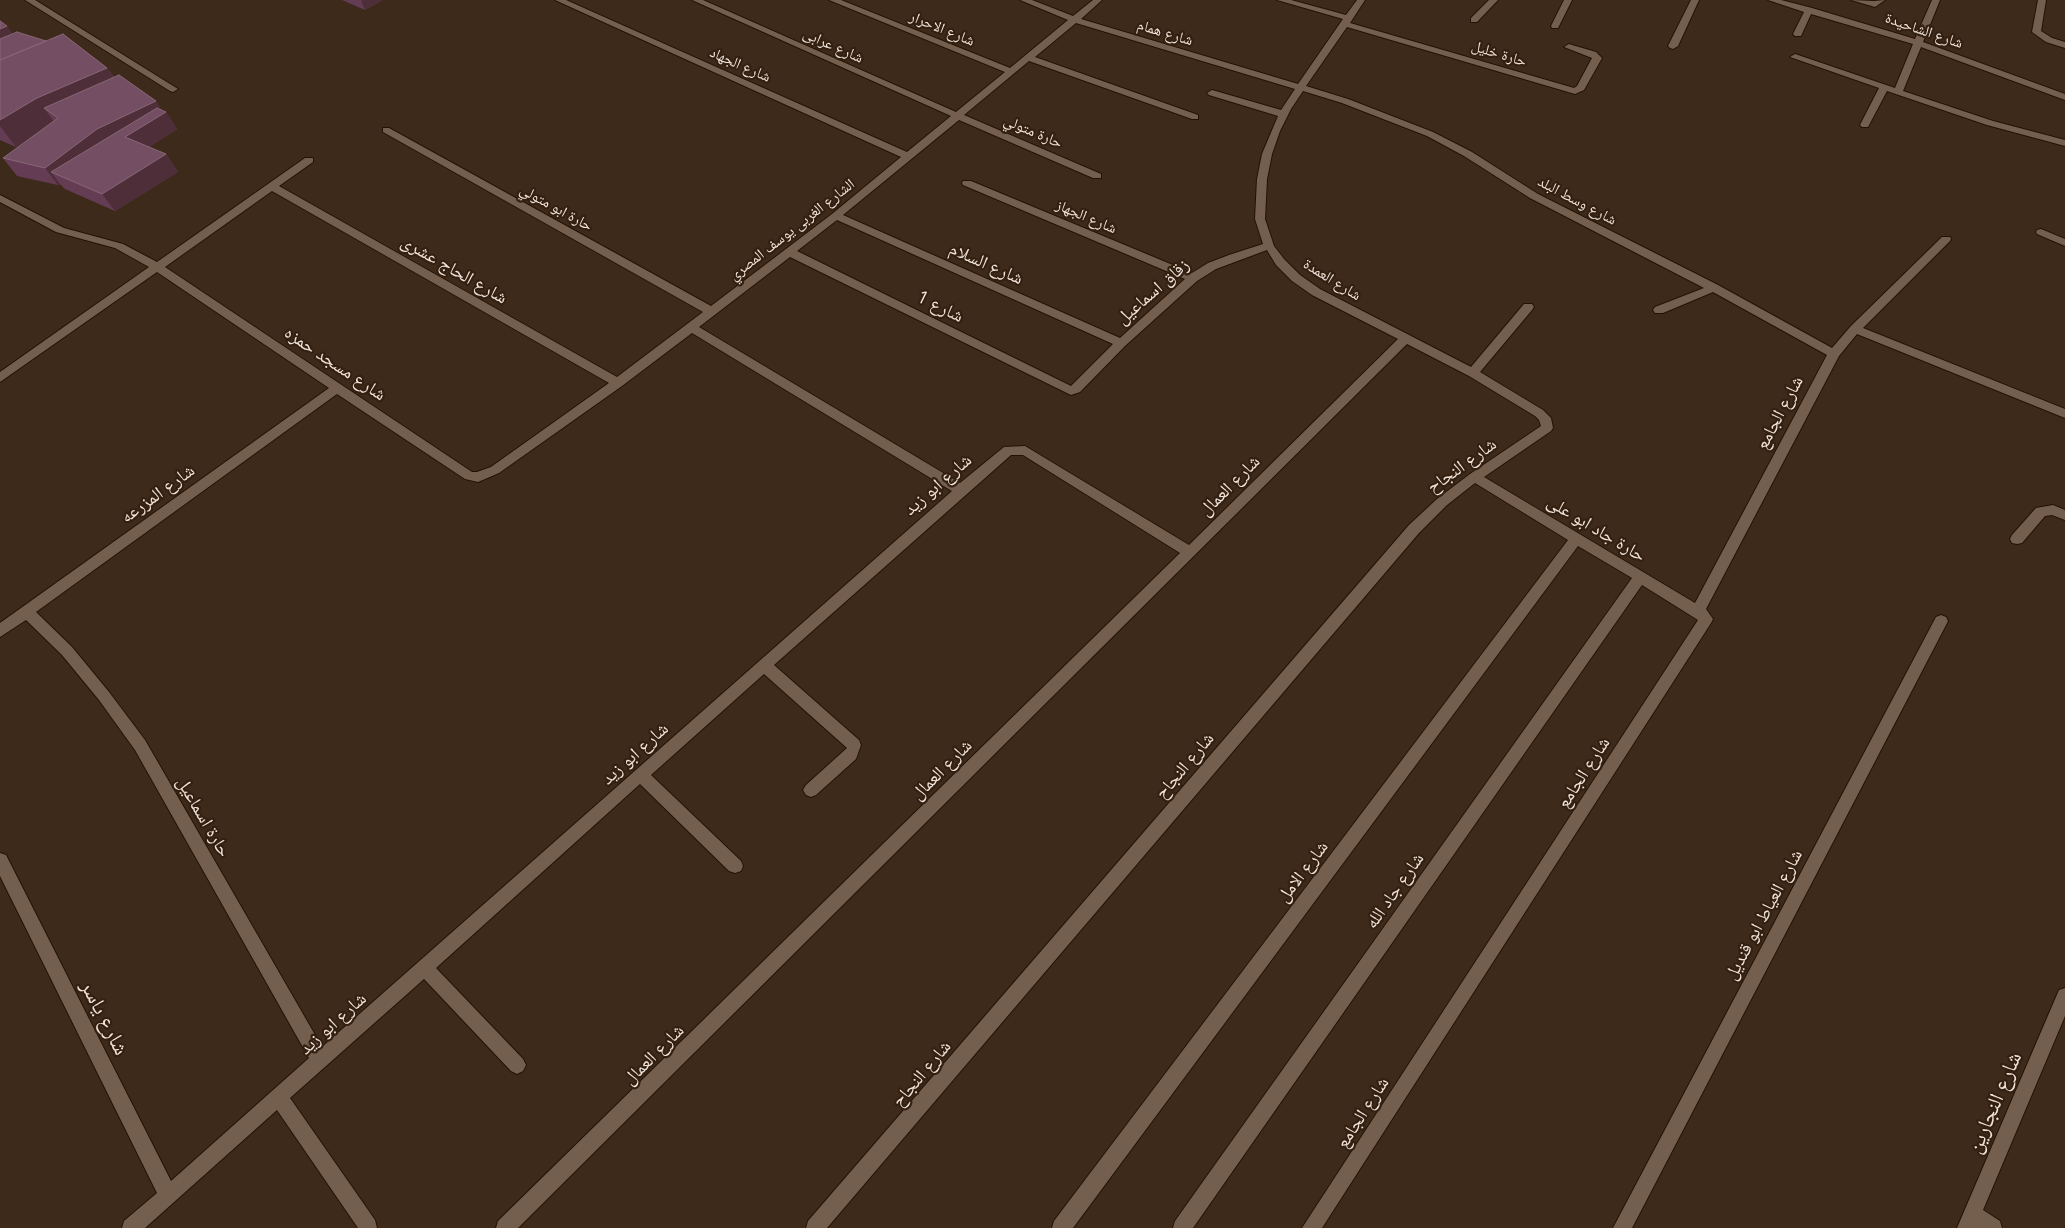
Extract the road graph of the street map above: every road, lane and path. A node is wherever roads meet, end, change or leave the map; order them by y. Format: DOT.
graph roads {
  1 [pos="29,0"];
  2 [pos="559,0"];
  3 [pos="696,0"];
  4 [pos="833,0"];
  5 [pos="1024,0"];
  6 [pos="1098,0"];
  7 [pos="1281,0"];
  8 [pos="1361,0"];
  9 [pos="1494,0"];
  10 [pos="1568,0"];
  11 [pos="1695,0"];
  12 [pos="1772,0"];
  13 [pos="1855,0"];
  14 [pos="1881,0"];
  15 [pos="1936,0"];
  16 [pos="2042,0"];
  17 [pos="1809,10"];
  18 [pos="1075,20"];
  19 [pos="1474,20"];
  20 [pos="1347,21"];
  21 [pos="1555,26"];
  22 [pos="1798,34"];
  23 [pos="1918,42"];
  24 [pos="2065,44"];
  25 [pos="1672,46"];
  26 [pos="1569,47"];
  27 [pos="1795,57"];
  28 [pos="1029,58"];
  29 [pos="1012,72"];
  30 [pos="1884,87"];
  31 [pos="1300,88"];
  32 [pos="173,89"];
  33 [pos="1898,92"];
  34 [pos="1212,93"];
  35 [pos="2065,97"];
  36 [pos="1283,114"];
  37 [pos="958,116"];
  38 [pos="1194,117"];
  39 [pos="1865,125"];
  40 [pos="386,130"];
  41 [pos="2065,144"];
  42 [pos="909,157"];
  43 [pos="309,160"];
  44 [pos="1097,176"];
  45 [pos="967,183"];
  46 [pos="272,186"];
  47 [pos="0,198"];
  48 [pos="836,216"];
  49 [pos="2041,232"];
  50 [pos="1946,239"];
  51 [pos="2065,243"];
  52 [pos="1269,246"];
  53 [pos="789,252"];
  54 [pos="157,267"];
  55 [pos="1193,278"];
  56 [pos="1714,288"];
  57 [pos="1528,307"];
  58 [pos="1659,310"];
  59 [pos="712,312"];
  60 [pos="691,327"];
  61 [pos="1855,329"];
  62 [pos="1405,339"];
  63 [pos="1121,343"];
  64 [pos="1834,354"];
  65 [pos="1473,373"];
  66 [pos="0,378"];
  67 [pos="618,384"];
  68 [pos="338,387"];
  69 [pos="1076,389"];
  70 [pos="2065,414"];
  71 [pos="495,470"];
  72 [pos="1474,477"];
  73 [pos="961,490"];
  74 [pos="2065,515"];
  75 [pos="2017,538"];
  76 [pos="1576,539"];
  77 [pos="1190,552"];
  78 [pos="1640,578"];
  79 [pos="27,612"];
  80 [pos="1699,612"];
  81 [pos="1941,621"];
  82 [pos="0,631"];
  83 [pos="764,665"];
  84 [pos="641,775"];
  85 [pos="811,790"];
  86 [pos="0,860"];
  87 [pos="735,866"];
  88 [pos="424,966"];
  89 [pos="2065,996"];
  90 [pos="320,1061"];
  91 [pos="517,1065"];
  92 [pos="279,1097"];
  93 [pos="168,1195"];
  94 [pos="1969,1220"];
  95 [pos="368,1226"];
  96 [pos="131,1228"];
  97 [pos="506,1228"];
  98 [pos="815,1228"];
  99 [pos="1061,1228"];
  100 [pos="1182,1228"];
  101 [pos="1311,1228"];
  102 [pos="1622,1228"];
  103 [pos="1993,1228"];
  1 -- 32 [label="street"];
  2 -- 42 [label="street, شارع الجهاد"];
  3 -- 37 [label="street, شارع عرابى"];
  4 -- 29 [label="street, شارع الاحرار"];
  5 -- 18 [label="street, شارع همام"];
  6 -- 18 [label="street, الشارع الغربى يوسف المصري"];
  7 -- 20 [label="street"];
  8 -- 20 [label="street, شارع العمدة"];
  9 -- 19 [label="street"];
  10 -- 21 [label="street"];
  11 -- 25 [label="street"];
  12 -- 17 [label="street, شارع الشاحيدة"];
  13 -- 14 [label="street"];
  15 -- 23 [label="street"];
  16 -- 24 [label="street"];
  17 -- 22 [label="street"];
  17 -- 23 [label="street, شارع الشاحيدة"];
  18 -- 28 [label="street, الشارع الغربى يوسف المصري"];
  18 -- 31 [label="street, شارع همام"];
  20 -- 26 [label="street, حارة خليل"];
  20 -- 31 [label="street, شارع العمدة"];
  23 -- 33 [label="street"];
  23 -- 35 [label="street, شارع الشاحيدة"];
  27 -- 30 [label="street"];
  28 -- 29 [label="street, الشارع الغربى يوسف المصري"];
  28 -- 38 [label="street"];
  29 -- 37 [label="street, الشارع الغربى يوسف المصري"];
  30 -- 33 [label="street"];
  30 -- 39 [label="street"];
  31 -- 36 [label="street, شارع العمدة"];
  31 -- 56 [label="street, شارع وسط البلد"];
  33 -- 41 [label="street"];
  34 -- 36 [label="street"];
  36 -- 52 [label="street, شارع العمدة"];
  37 -- 42 [label="street, الشارع الغربى يوسف المصري"];
  37 -- 44 [label="street, حارة متولي"];
  40 -- 59 [label="street, حارة ابو متولي"];
  42 -- 48 [label="street, الشارع الغربى يوسف المصري"];
  43 -- 46 [label="street"];
  45 -- 55 [label="street, شارع الجهاز"];
  46 -- 54 [label="street"];
  46 -- 67 [label="street, شارع الحاج عشرى"];
  47 -- 54 [label="street, شارع مسجد حمزه"];
  48 -- 53 [label="street, الشارع الغربى يوسف المصري"];
  48 -- 63 [label="street, شارع السلام"];
  49 -- 51 [label="street"];
  50 -- 61 [label="street, شارع الجامع"];
  52 -- 55 [label="street, زقاق اسماعيل"];
  52 -- 62 [label="street, شارع العمدة"];
  53 -- 59 [label="street, الشارع الغربى يوسف المصري"];
  53 -- 69 [label="street, شارع 1"];
  54 -- 66 [label="street"];
  54 -- 68 [label="street, شارع مسجد حمزه"];
  55 -- 63 [label="street, زقاق اسماعيل"];
  56 -- 58 [label="street"];
  56 -- 64 [label="street, شارع وسط البلد"];
  57 -- 65 [label="street"];
  59 -- 60 [label="street, الشارع الغربى يوسف المصري"];
  60 -- 67 [label="street, الشارع الغربى يوسف المصري"];
  60 -- 73 [label="street"];
  61 -- 64 [label="street, شارع الجامع"];
  61 -- 70 [label="street"];
  62 -- 65 [label="street, شارع العمدة"];
  62 -- 77 [label="street, شارع العمال"];
  63 -- 69 [label="street, زقاق اسماعيل"];
  64 -- 80 [label="street, شارع الجامع"];
  65 -- 72 [label="street, شارع النجاح"];
  67 -- 71 [label="street, الشارع الغربى يوسف المصري"];
  68 -- 71 [label="street, شارع مسجد حمزه"];
  68 -- 79 [label="street, شارع المزرعه"];
  72 -- 76 [label="street, حارة جاد ابو على"];
  72 -- 98 [label="street, شارع النجاح"];
  73 -- 77 [label="street, شارع ابو زيد"];
  73 -- 83 [label="street, شارع ابو زيد"];
  74 -- 75 [label="street"];
  76 -- 78 [label="street, حارة جاد ابو على"];
  76 -- 99 [label="street, شارع الامل"];
  77 -- 97 [label="street, شارع العمال"];
  78 -- 80 [label="street, حارة جاد ابو على"];
  78 -- 100 [label="street, شارع جاد الله"];
  79 -- 82 [label="street, شارع المزرعه"];
  79 -- 90 [label="street, حارة اسماعيل"];
  80 -- 101 [label="street, شارع الجامع"];
  81 -- 102 [label="street, شارع العياط ابو قنديل"];
  83 -- 84 [label="street, شارع ابو زيد"];
  83 -- 85 [label="street"];
  84 -- 87 [label="street"];
  84 -- 88 [label="street, شارع ابو زيد"];
  86 -- 93 [label="street, شارع ياسر"];
  88 -- 90 [label="street, شارع ابو زيد"];
  88 -- 91 [label="street"];
  89 -- 94 [label="street, شارع النجارين"];
  90 -- 92 [label="street, شارع ابو زيد"];
  92 -- 93 [label="street, شارع ابو زيد"];
  92 -- 95 [label="street"];
  93 -- 96 [label="street, شارع ابو زيد"];
  94 -- 103 [label="street"];
}
